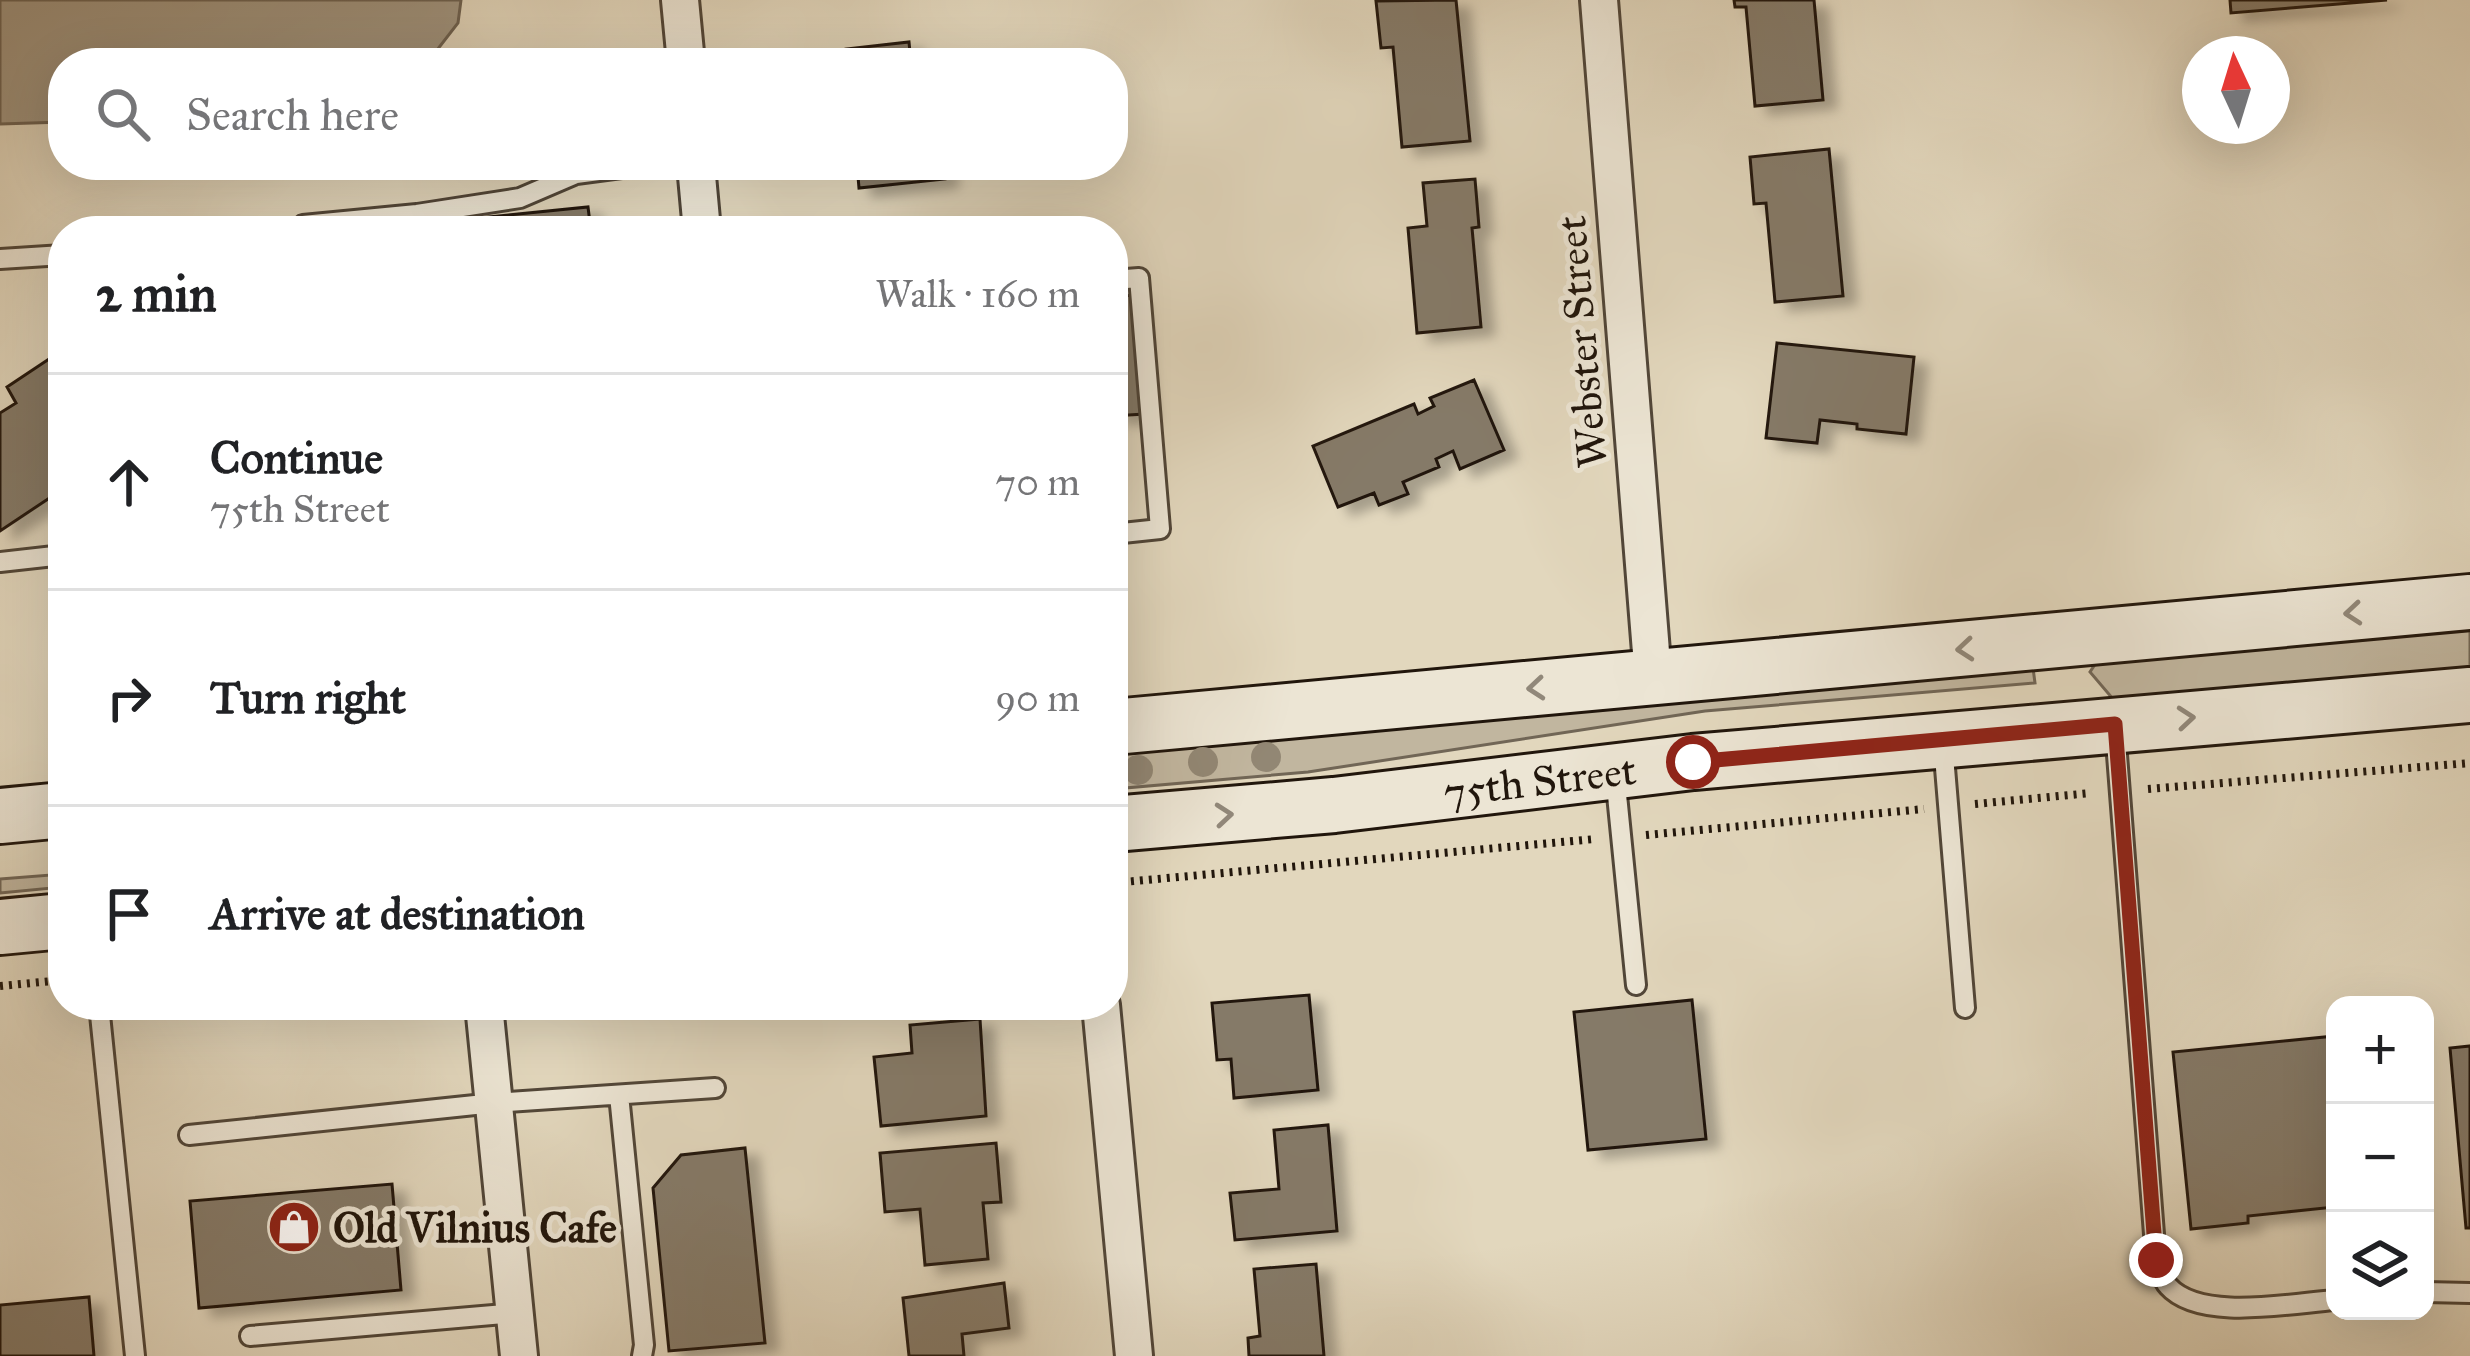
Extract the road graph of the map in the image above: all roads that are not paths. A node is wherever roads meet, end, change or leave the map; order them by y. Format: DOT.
graph roads {
  1 [pos="680,0"];
  2 [pos="1600,0"];
  3 [pos="685,48"];
  4 [pos="562,180"];
  5 [pos="697,180"];
  6 [pos="429,216"];
  7 [pos="701,216"];
  8 [pos="48,256"];
  9 [pos="0,259"];
  10 [pos="1128,279"];
  11 [pos="1128,533"];
  12 [pos="48,557"];
  13 [pos="0,562"];
  14 [pos="2470,602"];
  15 [pos="2072,639"];
  16 [pos="1653,677"];
  17 [pos="2470,695"];
  18 [pos="2115,724"];
  19 [pos="1128,726"];
  20 [pos="1964,737"];
  21 [pos="1615,771"];
  22 [pos="48,811"];
  23 [pos="0,816"];
  24 [pos="1128,823"];
  25 [pos="48,922"];
  26 [pos="0,927"];
  27 [pos="1636,985"];
  28 [pos="1965,1008"];
  29 [pos="101,1020"];
  30 [pos="486,1020"];
  31 [pos="1102,1020"];
  32 [pos="716,1088"];
  33 [pos="619,1095"];
  34 [pos="494,1103"];
  35 [pos="189,1135"];
  36 [pos="2434,1292"];
  37 [pos="2470,1293"];
  38 [pos="2326,1301"];
  39 [pos="515,1313"];
  40 [pos="250,1336"];
  41 [pos="135,1356"];
  42 [pos="519,1356"];
  43 [pos="642,1356"];
  44 [pos="1134,1356"];
  1 -- 3 [label="street"];
  2 -- 16 [label="street, Webster Street"];
  4 -- 6 [label="lane"];
  5 -- 7 [label="street"];
  8 -- 9 [label="lane"];
  10 -- 11 [label="lane"];
  12 -- 13 [label="lane"];
  14 -- 15 [label="main road, one-way"];
  15 -- 16 [label="main road, one-way"];
  15 -- 20 [label="main road"];
  16 -- 19 [label="main road, one-way"];
  18 -- 17 [label="main road, 75th Street, one-way"];
  18 -- 20 [label="main road, 75th Street"];
  18 -- 38 [label="lane"];
  20 -- 21 [label="main road, 75th Street"];
  20 -- 28 [label="lane"];
  24 -- 21 [label="main road, 75th Street, one-way"];
  21 -- 27 [label="lane"];
  22 -- 23 [label="main road"];
  25 -- 26 [label="main road"];
  29 -- 41 [label="lane"];
  30 -- 34 [label="street"];
  31 -- 44 [label="street"];
  32 -- 33 [label="lane"];
  33 -- 34 [label="lane"];
  33 -- 43 [label="lane"];
  34 -- 35 [label="lane"];
  34 -- 39 [label="street"];
  36 -- 37 [label="lane"];
  39 -- 40 [label="lane"];
  39 -- 42 [label="street"];
}
